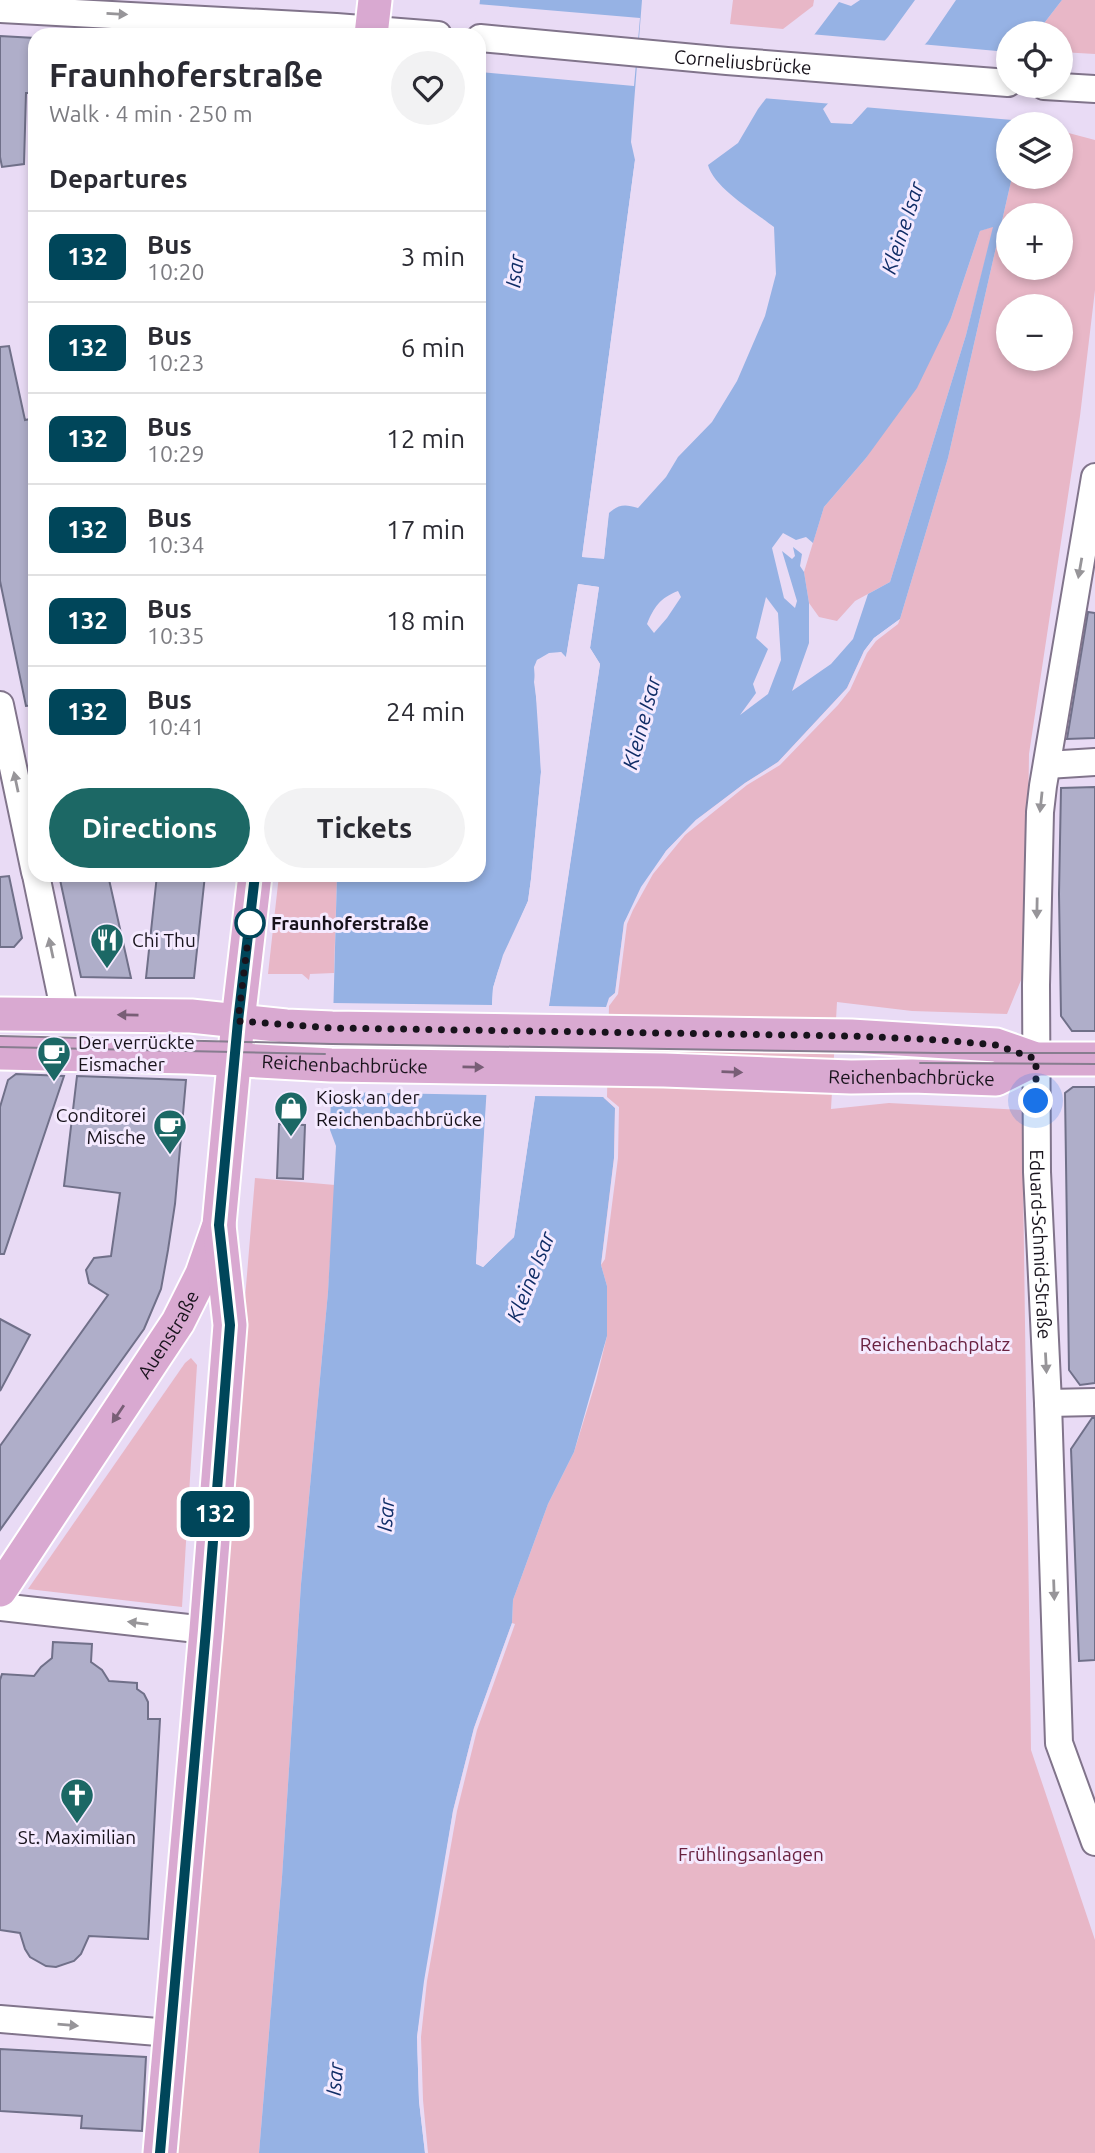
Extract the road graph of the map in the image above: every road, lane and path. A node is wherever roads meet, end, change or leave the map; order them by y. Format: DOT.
graph roads {
  1 [pos="0,9"];
  2 [pos="373,22"];
  3 [pos="403,28"];
  4 [pos="486,39"];
  5 [pos="996,82"];
  6 [pos="1073,88"];
  7 [pos="1095,89"];
  8 [pos="1095,477"];
  9 [pos="0,705"];
  10 [pos="1095,762"];
  11 [pos="1047,765"];
  12 [pos="28,840"];
  13 [pos="37,882"];
  14 [pos="254,882"];
  15 [pos="0,1014"];
  16 [pos="65,1014"];
  17 [pos="236,1040"];
  18 [pos="0,1053"];
  19 [pos="1036,1059"];
  20 [pos="1095,1059"];
  21 [pos="219,1225"];
  22 [pos="1095,1402"];
  23 [pos="1048,1403"];
  24 [pos="0,1590"];
  25 [pos="0,1607"];
  26 [pos="206,1630"];
  27 [pos="1095,1842"];
  28 [pos="0,2019"];
  29 [pos="170,2033"];
  30 [pos="160,2153"];
  1 -- 2 [label="street, one-way"];
  2 -- 3 [label="street"];
  4 -- 5 [label="street, Corneliusbrücke"];
  6 -- 7 [label="street"];
  8 -- 11 [label="street, Eduard-Schmid-Straße, one-way"];
  12 -- 9 [label="street, one-way"];
  10 -- 11 [label="street"];
  11 -- 19 [label="street, Eduard-Schmid-Straße, one-way"];
  16 -- 13 [label="street, one-way"];
  14 -- 17 [label="main road, Auenstraße"];
  15 -- 16 [label="main road"];
  17 -- 16 [label="main road, one-way"];
  17 -- 18 [label="main road"];
  17 -- 19 [label="main road, Reichenbachbrücke"];
  17 -- 19 [label="main road, Reichenbachbrücke, one-way"];
  17 -- 21 [label="main road, Auenstraße"];
  19 -- 20 [label="main road"];
  19 -- 23 [label="street, Eduard-Schmid-Straße, one-way"];
  21 -- 24 [label="main road, Auenstraße, one-way"];
  21 -- 26 [label="main road"];
  22 -- 23 [label="street"];
  23 -- 27 [label="street, Eduard-Schmid-Straße, one-way"];
  26 -- 25 [label="street, one-way"];
  26 -- 29 [label="main road"];
  28 -- 29 [label="street, one-way"];
  29 -- 30 [label="main road"];
}
